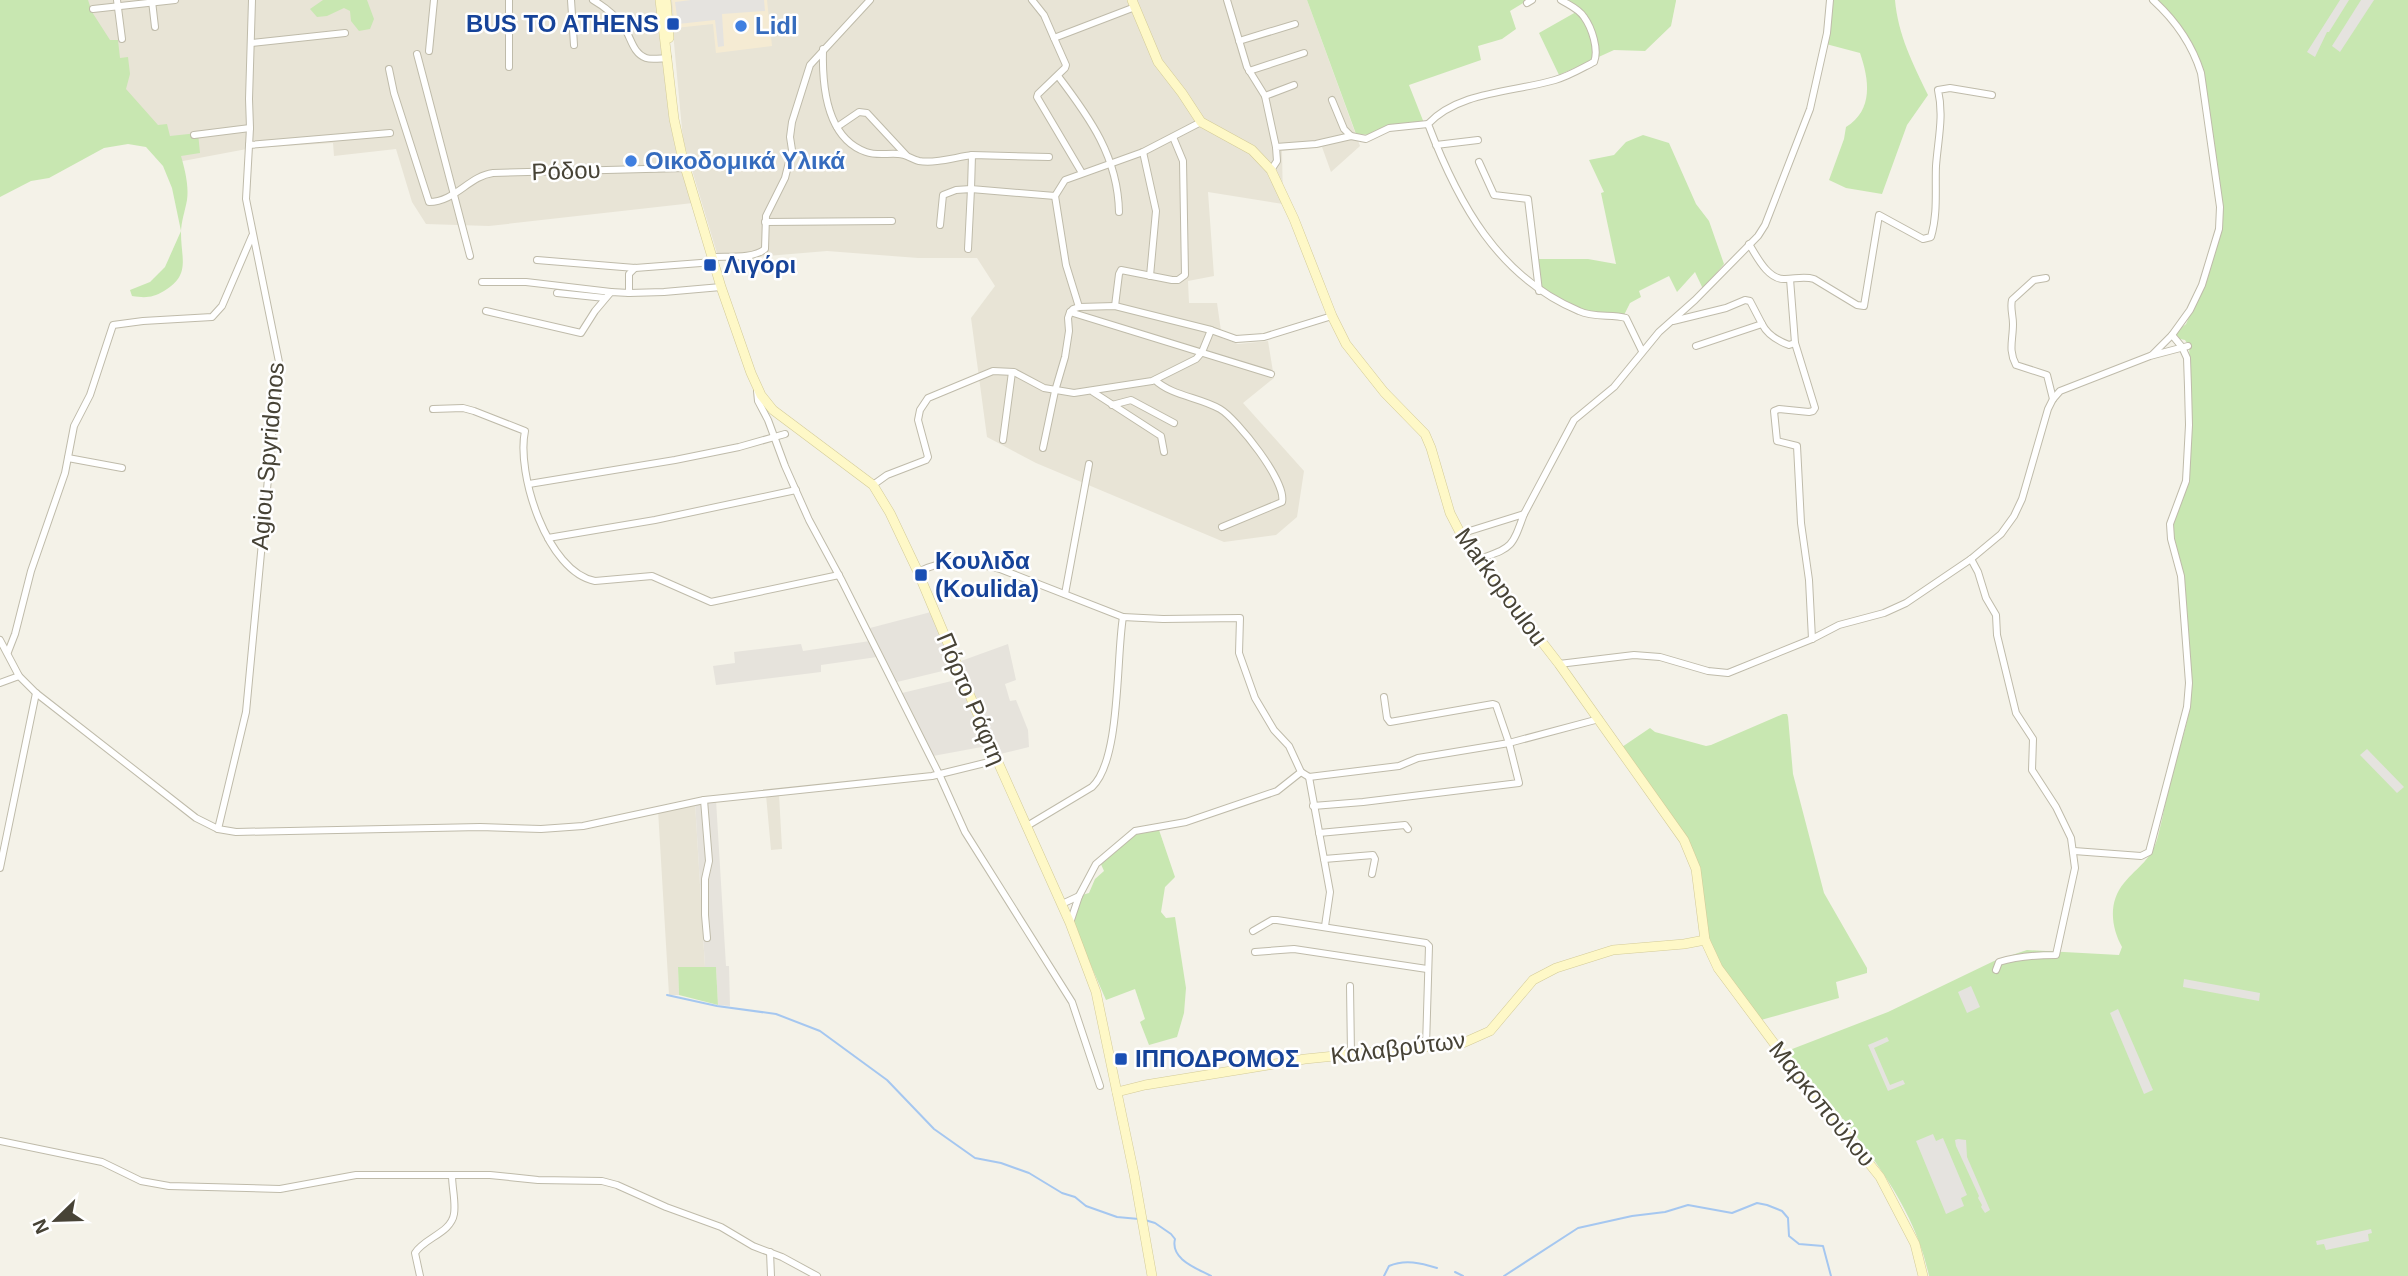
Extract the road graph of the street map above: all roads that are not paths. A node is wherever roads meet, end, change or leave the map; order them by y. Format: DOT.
graph roads {
  1 [pos="175,0"];
  2 [pos="251,0"];
  3 [pos="434,0"];
  4 [pos="509,0"];
  5 [pos="571,0"];
  6 [pos="593,0"];
  7 [pos="660,0"];
  8 [pos="666,0"];
  9 [pos="870,0"];
  10 [pos="1031,0"];
  11 [pos="1227,0"];
  12 [pos="1561,0"];
  13 [pos="1830,0"];
  14 [pos="2153,0"];
  15 [pos="152,1"];
  16 [pos="117,3"];
  17 [pos="1134,4"];
  18 [pos="93,9"];
  19 [pos="1295,24"];
  20 [pos="155,27"];
  21 [pos="345,33"];
  22 [pos="1054,38"];
  23 [pos="122,39"];
  24 [pos="1239,41"];
  25 [pos="252,43"];
  26 [pos="574,46"];
  27 [pos="823,49"];
  28 [pos="429,51"];
  29 [pos="1304,53"];
  30 [pos="417,54"];
  31 [pos="668,58"];
  32 [pos="509,67"];
  33 [pos="389,69"];
  34 [pos="1249,71"];
  35 [pos="1058,76"];
  36 [pos="1294,85"];
  37 [pos="1992,95"];
  38 [pos="1265,96"];
  39 [pos="1332,100"];
  40 [pos="1201,122"];
  41 [pos="1429,124"];
  42 [pos="837,127"];
  43 [pos="250,128"];
  44 [pos="390,133"];
  45 [pos="194,135"];
  46 [pos="1351,136"];
  47 [pos="1173,137"];
  48 [pos="1478,140"];
  49 [pos="249,145"];
  50 [pos="1436,145"];
  51 [pos="1276,147"];
  52 [pos="1143,152"];
  53 [pos="972,155"];
  54 [pos="908,156"];
  55 [pos="1049,157"];
  56 [pos="1479,162"];
  57 [pos="1111,164"];
  58 [pos="685,168"];
  59 [pos="1271,170"];
  60 [pos="1082,173"];
  61 [pos="971,189"];
  62 [pos="452,195"];
  63 [pos="1055,196"];
  64 [pos="1119,212"];
  65 [pos="892,221"];
  66 [pos="765,222"];
  67 [pos="940,225"];
  68 [pos="252,236"];
  69 [pos="1749,244"];
  70 [pos="968,249"];
  71 [pos="470,257"];
  72 [pos="537,260"];
  73 [pos="713,260"];
  74 [pos="635,268"];
  75 [pos="1150,276"];
  76 [pos="2046,278"];
  77 [pos="1790,279"];
  78 [pos="482,282"];
  79 [pos="721,287"];
  80 [pos="1539,290"];
  81 [pos="611,292"];
  82 [pos="557,293"];
  83 [pos="629,293"];
  84 [pos="605,298"];
  85 [pos="1115,306"];
  86 [pos="1079,307"];
  87 [pos="486,311"];
  88 [pos="1070,312"];
  89 [pos="1332,316"];
  90 [pos="1671,321"];
  91 [pos="1762,324"];
  92 [pos="1211,330"];
  93 [pos="2172,335"];
  94 [pos="1795,343"];
  95 [pos="1696,345"];
  96 [pos="2185,347"];
  97 [pos="1642,351"];
  98 [pos="1202,352"];
  99 [pos="2150,356"];
  100 [pos="1012,372"];
  101 [pos="1271,374"];
  102 [pos="1155,380"];
  103 [pos="758,389"];
  104 [pos="1055,391"];
  105 [pos="1093,392"];
  106 [pos="2053,399"];
  107 [pos="1112,405"];
  108 [pos="433,409"];
  109 [pos="775,412"];
  110 [pos="768,420"];
  111 [pos="1174,423"];
  112 [pos="785,435"];
  113 [pos="774,439"];
  114 [pos="1003,440"];
  115 [pos="1044,448"];
  116 [pos="1164,452"];
  117 [pos="68,458"];
  118 [pos="1089,464"];
  119 [pos="122,468"];
  120 [pos="529,484"];
  121 [pos="873,485"];
  122 [pos="796,489"];
  123 [pos="1524,514"];
  124 [pos="1222,527"];
  125 [pos="1460,534"];
  126 [pos="548,538"];
  127 [pos="1971,559"];
  128 [pos="1477,560"];
  129 [pos="918,572"];
  130 [pos="839,575"];
  131 [pos="1065,594"];
  132 [pos="1123,617"];
  133 [pos="0,639"];
  134 [pos="1812,639"];
  135 [pos="8,652"];
  136 [pos="1559,664"];
  137 [pos="19,676"];
  138 [pos="0,683"];
  139 [pos="36,693"];
  140 [pos="1384,697"];
  141 [pos="1598,719"];
  142 [pos="1509,743"];
  143 [pos="997,760"];
  144 [pos="1301,772"];
  145 [pos="939,774"];
  146 [pos="1309,777"];
  147 [pos="704,800"];
  148 [pos="1313,806"];
  149 [pos="1395,825"];
  150 [pos="1027,826"];
  151 [pos="218,829"];
  152 [pos="1319,833"];
  153 [pos="1329,833"];
  154 [pos="1321,844"];
  155 [pos="2074,851"];
  156 [pos="1324,859"];
  157 [pos="0,868"];
  158 [pos="1372,874"];
  159 [pos="1079,896"];
  160 [pos="1062,904"];
  161 [pos="1070,923"];
  162 [pos="1325,926"];
  163 [pos="1253,931"];
  164 [pos="707,938"];
  165 [pos="1705,940"];
  166 [pos="1080,946"];
  167 [pos="1255,952"];
  168 [pos="1427,969"];
  169 [pos="1996,970"];
  170 [pos="1350,986"];
  171 [pos="1426,1046"];
  172 [pos="1351,1054"];
  173 [pos="1113,1073"];
  174 [pos="1119,1089"];
  175 [pos="0,1141"];
  176 [pos="452,1175"];
  177 [pos="770,1252"];
  178 [pos="420,1276"];
  179 [pos="771,1276"];
  180 [pos="817,1276"];
  181 [pos="1152,1276"];
  182 [pos="1923,1276"];
  1 -- 15 [label="street"];
  2 -- 25 [label="street, Agiou Spyridonos"];
  3 -- 28 [label="street"];
  4 -- 32 [label="street"];
  5 -- 26 [label="street"];
  6 -- 31 [label="street"];
  7 -- 31 [label="main road, Πόρτο Ράφτη"];
  8 -- 31 [label="main road, Πόρτο Ράφτη"];
  9 -- 27 [label="street"];
  10 -- 22 [label="street"];
  11 -- 24 [label="street"];
  12 -- 41 [label="street"];
  13 -- 69 [label="street"];
  14 -- 93 [label="street"];
  15 -- 16 [label="street"];
  15 -- 20 [label="street"];
  16 -- 18 [label="street"];
  16 -- 23 [label="street"];
  17 -- 22 [label="street"];
  17 -- 40 [label="main road, Markopoulou"];
  19 -- 24 [label="street"];
  21 -- 25 [label="street"];
  22 -- 35 [label="street"];
  24 -- 34 [label="street"];
  25 -- 43 [label="street, Agiou Spyridonos"];
  27 -- 42 [label="street"];
  27 -- 66 [label="street"];
  29 -- 34 [label="street"];
  30 -- 62 [label="street"];
  31 -- 58 [label="main road, Πόρτο Ράφτη"];
  33 -- 62 [label="street"];
  34 -- 38 [label="street"];
  35 -- 57 [label="street"];
  35 -- 60 [label="street"];
  36 -- 38 [label="street"];
  37 -- 77 [label="street"];
  38 -- 51 [label="street"];
  39 -- 46 [label="street"];
  40 -- 47 [label="street"];
  40 -- 59 [label="main road, Markopoulou"];
  41 -- 46 [label="street"];
  41 -- 50 [label="street"];
  42 -- 54 [label="street"];
  42 -- 54 [label="street"];
  43 -- 45 [label="street"];
  43 -- 49 [label="street, Agiou Spyridonos"];
  44 -- 49 [label="street"];
  46 -- 51 [label="street"];
  47 -- 52 [label="street"];
  47 -- 75 [label="street"];
  48 -- 50 [label="street"];
  49 -- 68 [label="street, Agiou Spyridonos"];
  50 -- 80 [label="street"];
  51 -- 59 [label="street"];
  52 -- 57 [label="street"];
  52 -- 75 [label="street"];
  53 -- 54 [label="street"];
  53 -- 55 [label="street"];
  53 -- 61 [label="street"];
  56 -- 80 [label="street"];
  57 -- 60 [label="street"];
  57 -- 64 [label="street"];
  58 -- 62 [label="street, Ρόδου"];
  58 -- 73 [label="main road, Πόρτο Ράφτη"];
  59 -- 89 [label="main road, Markopoulou"];
  60 -- 63 [label="street"];
  61 -- 63 [label="street"];
  61 -- 67 [label="street"];
  61 -- 70 [label="street"];
  62 -- 71 [label="street"];
  63 -- 86 [label="street"];
  65 -- 66 [label="street"];
  66 -- 73 [label="street"];
  68 -- 117 [label="street"];
  68 -- 151 [label="street, Agiou Spyridonos"];
  69 -- 77 [label="street"];
  69 -- 90 [label="street"];
  72 -- 74 [label="street"];
  73 -- 74 [label="street"];
  73 -- 79 [label="main road, Πόρτο Ράφτη"];
  74 -- 83 [label="street"];
  75 -- 85 [label="street"];
  76 -- 106 [label="street"];
  77 -- 94 [label="street"];
  78 -- 81 [label="street"];
  79 -- 83 [label="street"];
  79 -- 103 [label="main road, Πόρτο Ράφτη"];
  80 -- 97 [label="street"];
  81 -- 83 [label="street"];
  81 -- 84 [label="street"];
  82 -- 84 [label="street"];
  84 -- 87 [label="street"];
  85 -- 86 [label="street"];
  85 -- 92 [label="street"];
  86 -- 88 [label="street"];
  88 -- 98 [label="street"];
  88 -- 104 [label="street"];
  89 -- 92 [label="street"];
  89 -- 125 [label="main road, Markopoulou"];
  90 -- 91 [label="street"];
  90 -- 97 [label="street"];
  91 -- 94 [label="street"];
  91 -- 95 [label="street"];
  92 -- 98 [label="street"];
  93 -- 96 [label="street"];
  93 -- 99 [label="street"];
  94 -- 134 [label="street"];
  96 -- 99 [label="street"];
  96 -- 155 [label="street"];
  97 -- 123 [label="street"];
  98 -- 101 [label="street"];
  98 -- 102 [label="street"];
  99 -- 106 [label="street"];
  100 -- 104 [label="street"];
  100 -- 114 [label="street"];
  100 -- 121 [label="street"];
  102 -- 105 [label="street"];
  102 -- 124 [label="street"];
  103 -- 109 [label="main road, Πόρτο Ράφτη"];
  103 -- 110 [label="street"];
  104 -- 105 [label="street"];
  104 -- 115 [label="street"];
  105 -- 107 [label="street"];
  106 -- 127 [label="street"];
  107 -- 111 [label="street"];
  107 -- 116 [label="street"];
  108 -- 120 [label="street"];
  109 -- 110 [label="street"];
  109 -- 121 [label="main road, Πόρτο Ράφτη"];
  110 -- 113 [label="street"];
  112 -- 113 [label="street"];
  113 -- 120 [label="street"];
  113 -- 122 [label="street"];
  117 -- 119 [label="street"];
  117 -- 135 [label="street"];
  118 -- 131 [label="street"];
  120 -- 126 [label="street"];
  121 -- 129 [label="main road, Πόρτο Ράφτη"];
  122 -- 126 [label="street"];
  122 -- 130 [label="street"];
  123 -- 125 [label="street"];
  123 -- 128 [label="street"];
  125 -- 128 [label="main road, Markopoulou"];
  126 -- 130 [label="street"];
  127 -- 134 [label="street"];
  127 -- 155 [label="street"];
  128 -- 136 [label="main road, Markopoulou"];
  129 -- 131 [label="street"];
  129 -- 143 [label="main road, Πόρτο Ράφτη"];
  130 -- 145 [label="street"];
  131 -- 132 [label="street"];
  132 -- 144 [label="street"];
  132 -- 150 [label="street"];
  133 -- 135 [label="street"];
  134 -- 136 [label="street"];
  135 -- 137 [label="street"];
  136 -- 141 [label="main road, Markopoulou"];
  137 -- 138 [label="street"];
  137 -- 139 [label="street"];
  139 -- 151 [label="street"];
  139 -- 157 [label="street"];
  140 -- 142 [label="street"];
  141 -- 142 [label="street"];
  141 -- 165 [label="main road, Markopoulou"];
  142 -- 146 [label="street"];
  142 -- 148 [label="street"];
  143 -- 145 [label="street"];
  143 -- 150 [label="main road, Πόρτο Ράφτη"];
  144 -- 146 [label="street"];
  144 -- 159 [label="street"];
  145 -- 147 [label="street"];
  145 -- 173 [label="street"];
  146 -- 148 [label="street"];
  147 -- 151 [label="street"];
  147 -- 164 [label="street"];
  148 -- 152 [label="street"];
  149 -- 153 [label="street"];
  150 -- 160 [label="main road, Πόρτο Ράφτη"];
  152 -- 153 [label="street"];
  152 -- 154 [label="street"];
  153 -- 154 [label="street"];
  154 -- 156 [label="street"];
  155 -- 169 [label="street"];
  156 -- 158 [label="street"];
  156 -- 162 [label="street"];
  159 -- 160 [label="street"];
  159 -- 161 [label="street"];
  160 -- 161 [label="main road, Πόρτο Ράφτη"];
  161 -- 166 [label="main road, Πόρτο Ράφτη"];
  162 -- 163 [label="street"];
  162 -- 168 [label="street"];
  165 -- 171 [label="main road, Καλαβρύτων"];
  165 -- 182 [label="main road, Μαρκοπούλου"];
  166 -- 173 [label="main road, Πόρτο Ράφτη"];
  166 -- 174 [label="main road, Πόρτο Ράφτη"];
  167 -- 168 [label="street"];
  168 -- 171 [label="street"];
  170 -- 172 [label="street"];
  171 -- 172 [label="main road, Καλαβρύτων"];
  172 -- 174 [label="main road, Καλαβρύτων"];
  173 -- 174 [label="main road, Πόρτο Ράφτη"];
  174 -- 181 [label="main road, Πόρτο Ράφτη"];
  175 -- 176 [label="street"];
  176 -- 177 [label="street"];
  176 -- 178 [label="street"];
  177 -- 179 [label="street"];
  177 -- 180 [label="street"];
}
